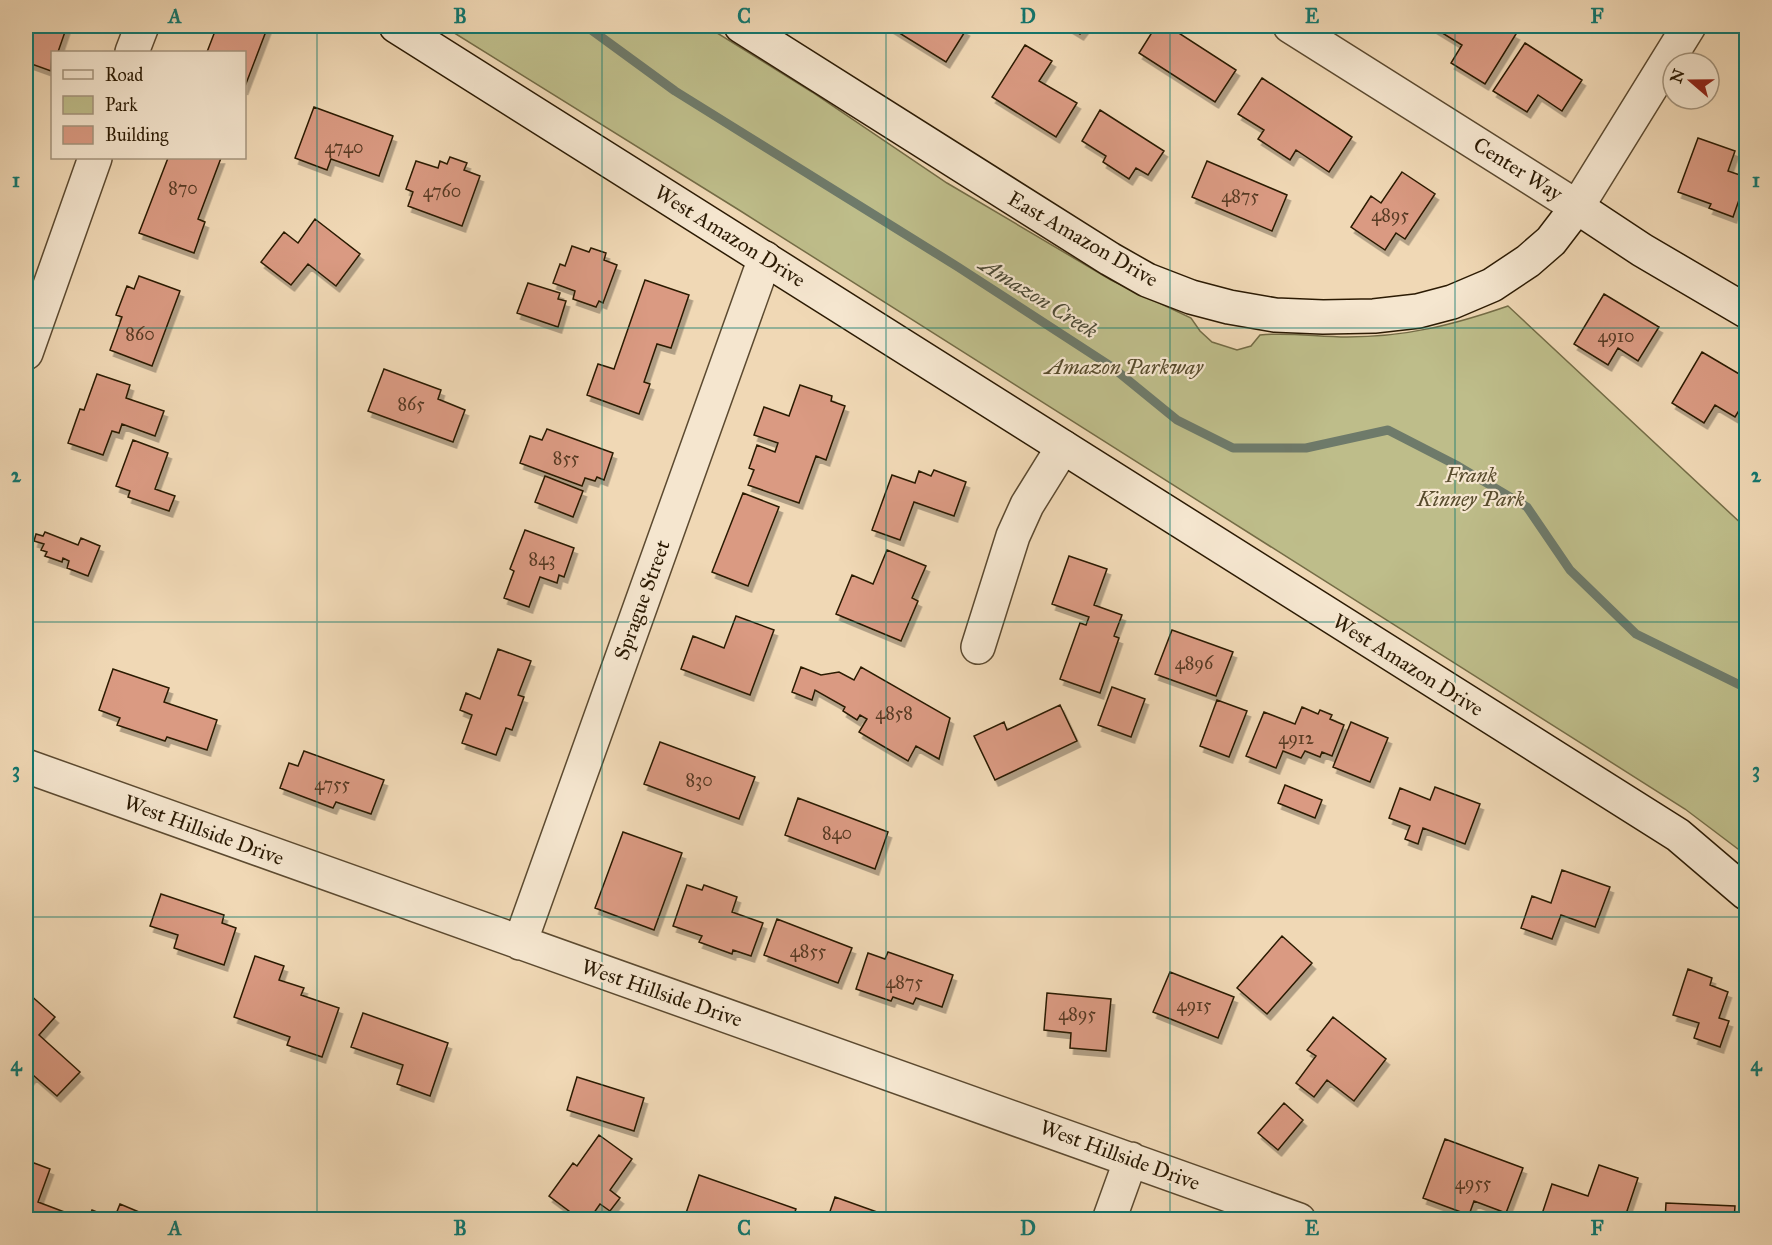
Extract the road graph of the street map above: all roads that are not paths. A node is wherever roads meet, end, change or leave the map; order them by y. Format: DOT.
graph roads {
  1 [pos="142,26"];
  2 [pos="396,26"];
  3 [pos="741,26"];
  4 [pos="1290,26"];
  5 [pos="1689,26"];
  6 [pos="132,51"];
  7 [pos="95,159"];
  8 [pos="1577,207"];
  9 [pos="765,258"];
  10 [pos="1746,311"];
  11 [pos="26,353"];
  12 [pos="1063,447"];
  13 [pos="978,646"];
  14 [pos="26,766"];
  15 [pos="1746,893"];
  16 [pos="520,943"];
  17 [pos="1131,1159"];
  18 [pos="1109,1220"];
  19 [pos="1299,1220"];
  1 -- 6 [label="street"];
  2 -- 9 [label="street, West Amazon Drive"];
  3 -- 8 [label="street, East Amazon Drive"];
  4 -- 8 [label="street, Center Way"];
  5 -- 8 [label="street, East Amazon Drive"];
  7 -- 11 [label="street"];
  8 -- 10 [label="street, Center Way"];
  9 -- 12 [label="street, West Amazon Drive"];
  9 -- 16 [label="street, Sprague Street"];
  12 -- 13 [label="street"];
  12 -- 15 [label="street, West Amazon Drive"];
  14 -- 16 [label="street, West Hillside Drive"];
  16 -- 17 [label="street, West Hillside Drive"];
  17 -- 18 [label="street"];
  17 -- 19 [label="street, West Hillside Drive"];
}
